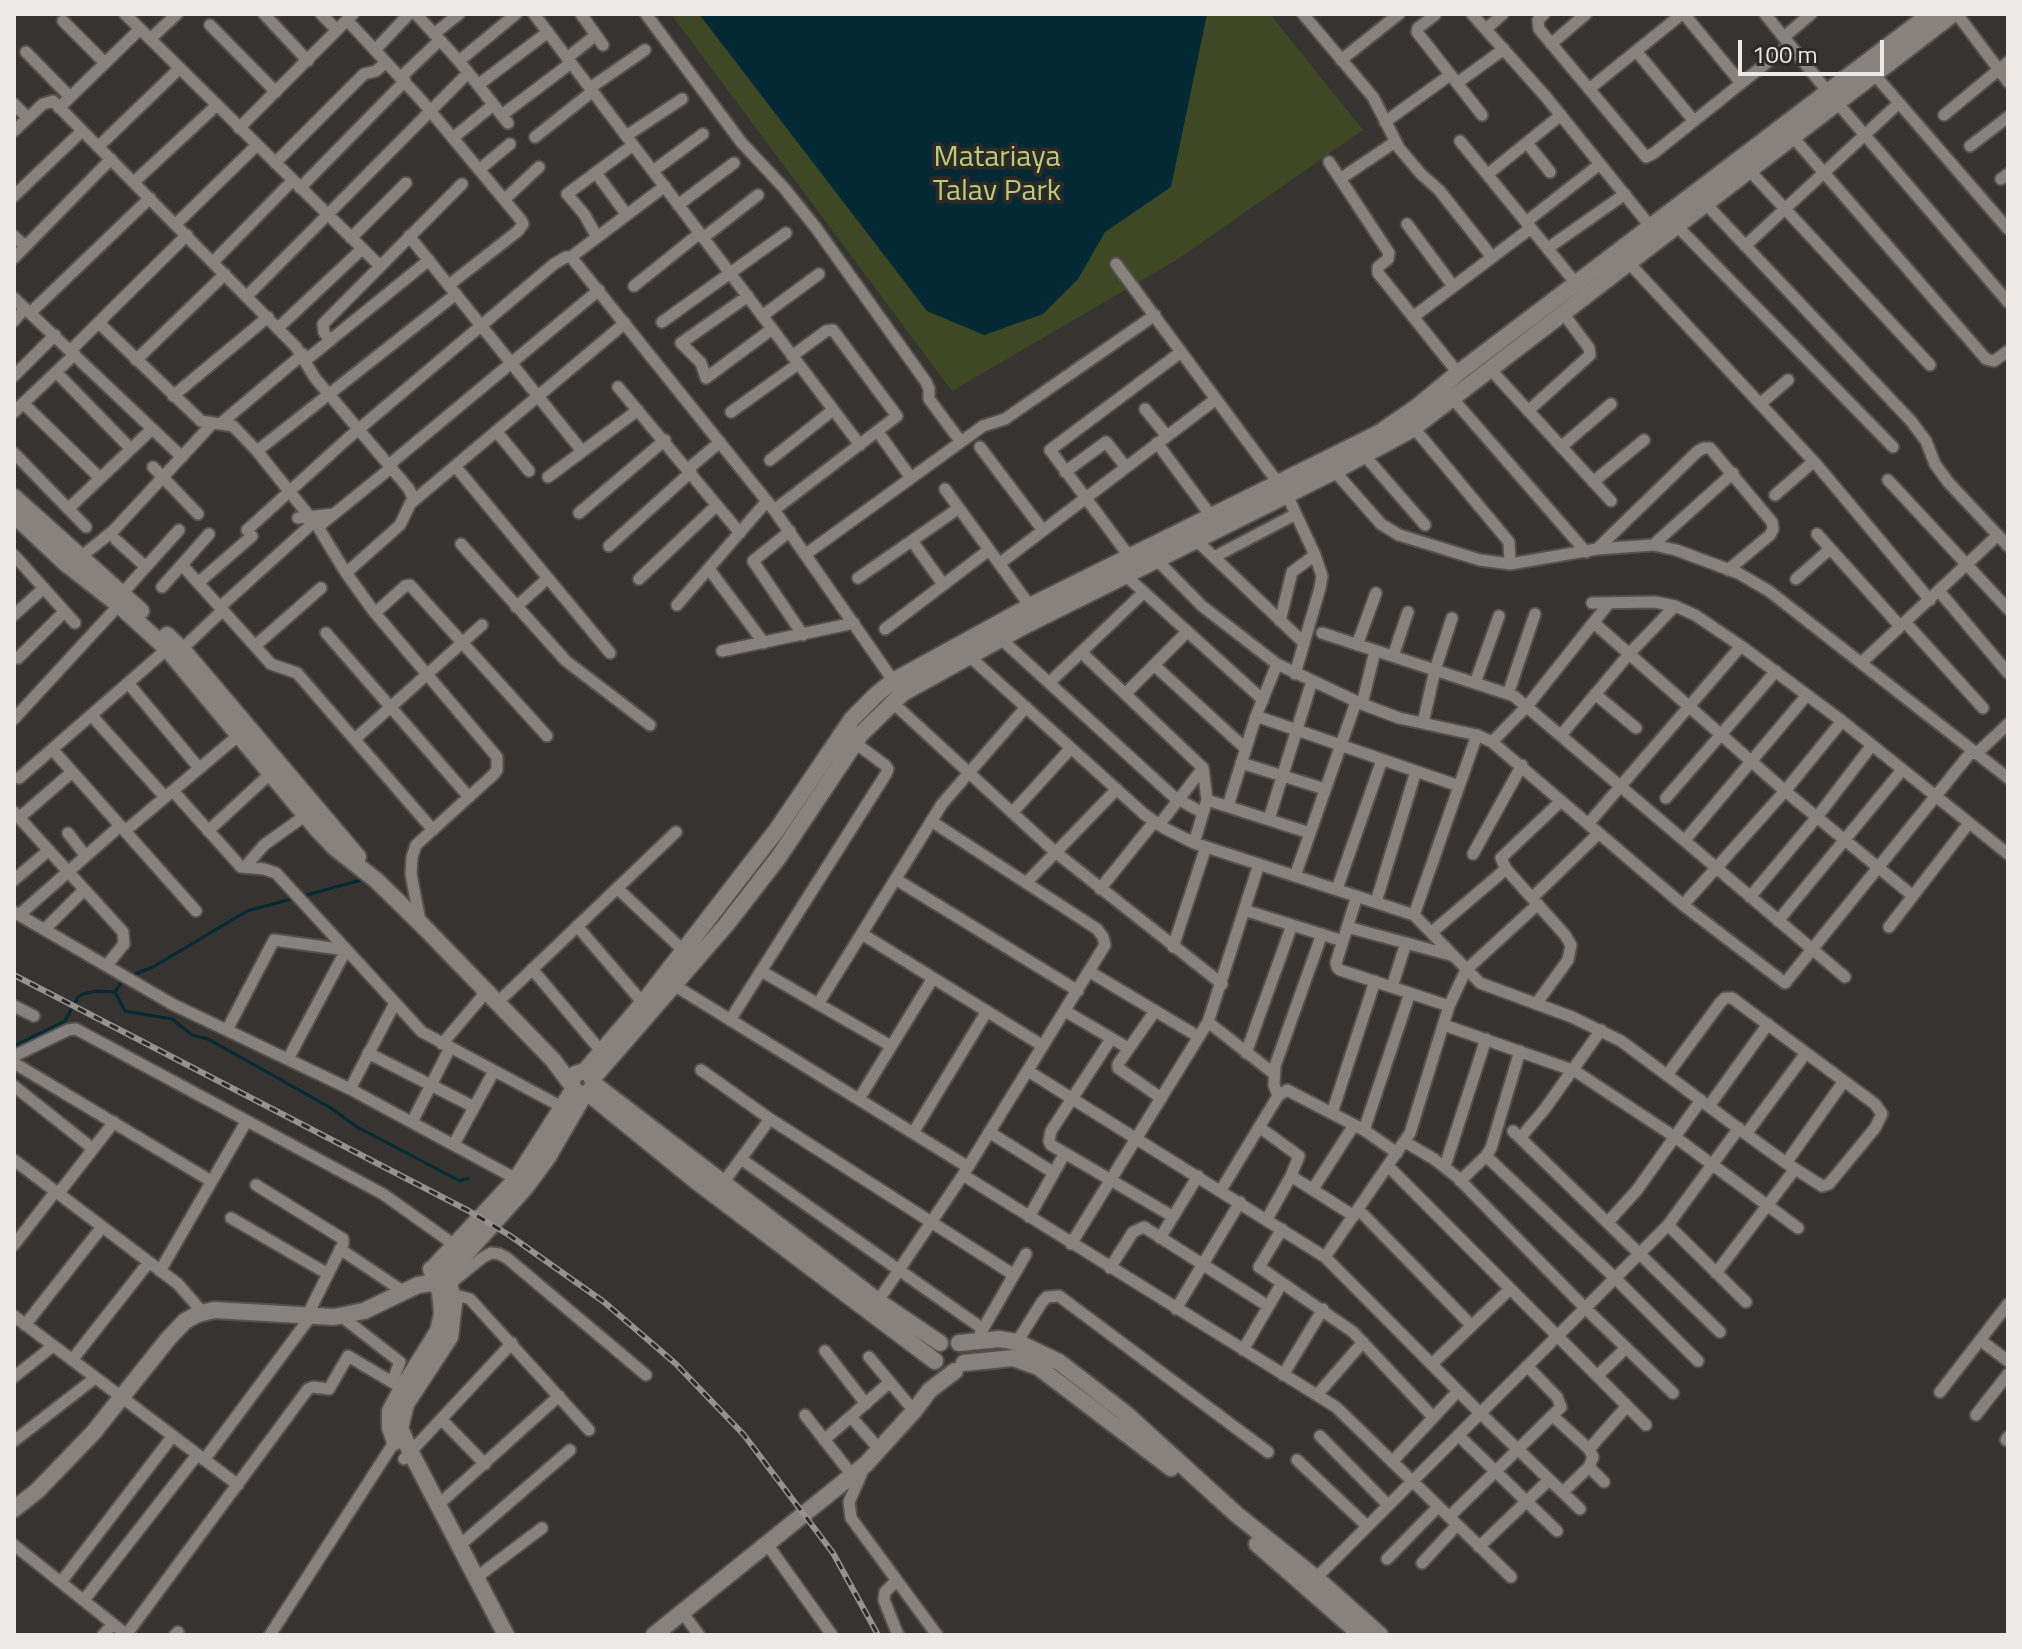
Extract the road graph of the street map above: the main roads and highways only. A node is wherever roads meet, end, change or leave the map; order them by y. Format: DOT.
graph roads {
  1 [pos="1930,14"];
  2 [pos="1955,14"];
  3 [pos="1832,97"];
  4 [pos="1655,232"];
  5 [pos="1581,289"];
  6 [pos="1409,422"];
  7 [pos="1330,466"];
  8 [pos="1282,489"];
  9 [pos="14,497"];
  10 [pos="15,517"];
  11 [pos="1151,553"];
  12 [pos="119,599"];
  13 [pos="175,649"];
  14 [pos="896,692"];
  15 [pos="376,880"];
  16 [pos="668,982"];
  17 [pos="584,1083"];
  18 [pos="522,1182"];
  19 [pos="443,1279"];
  20 [pos="940,1343"];
  21 [pos="959,1343"];
  22 [pos="936,1363"];
  23 [pos="960,1367"];
  24 [pos="930,1390"];
  25 [pos="398,1436"];
  26 [pos="407,1455"];
  27 [pos="14,1509"];
  28 [pos="1312,1583"];
  29 [pos="495,1635"];
  30 [pos="506,1635"];
  31 [pos="655,1635"];
  32 [pos="1361,1635"];
  33 [pos="1380,1635"];
  1 -- 3 [label="main road"];
  2 -- 3 [label="main road"];
  3 -- 4 [label="main road"];
  3 -- 4 [label="main road"];
  4 -- 5 [label="main road"];
  4 -- 5 [label="main road"];
  5 -- 6 [label="main road"];
  5 -- 6 [label="main road"];
  6 -- 7 [label="main road"];
  6 -- 7 [label="main road"];
  7 -- 8 [label="main road"];
  8 -- 11 [label="main road"];
  8 -- 11 [label="main road"];
  9 -- 12 [label="main road"];
  10 -- 12 [label="main road"];
  11 -- 14 [label="main road"];
  11 -- 14 [label="main road"];
  12 -- 13 [label="main road"];
  13 -- 15 [label="main road"];
  13 -- 15 [label="main road"];
  14 -- 16 [label="main road"];
  14 -- 16 [label="main road"];
  15 -- 17 [label="main road"];
  16 -- 17 [label="main road"];
  16 -- 17 [label="main road"];
  17 -- 18 [label="main road"];
  17 -- 18 [label="main road"];
  17 -- 20 [label="main road"];
  17 -- 22 [label="main road"];
  18 -- 19 [label="main road"];
  18 -- 19 [label="main road"];
  19 -- 25 [label="main road"];
  19 -- 25 [label="main road"];
  19 -- 27 [label="main road"];
  20 -- 21 [label="main road"];
  20 -- 22 [label="main road"];
  21 -- 23 [label="main road"];
  21 -- 28 [label="main road"];
  22 -- 23 [label="main road"];
  22 -- 24 [label="main road"];
  23 -- 24 [label="main road"];
  23 -- 28 [label="main road"];
  24 -- 31 [label="main road"];
  25 -- 26 [label="main road"];
  26 -- 29 [label="main road"];
  26 -- 30 [label="main road"];
  28 -- 32 [label="main road"];
  28 -- 33 [label="main road"];
}
